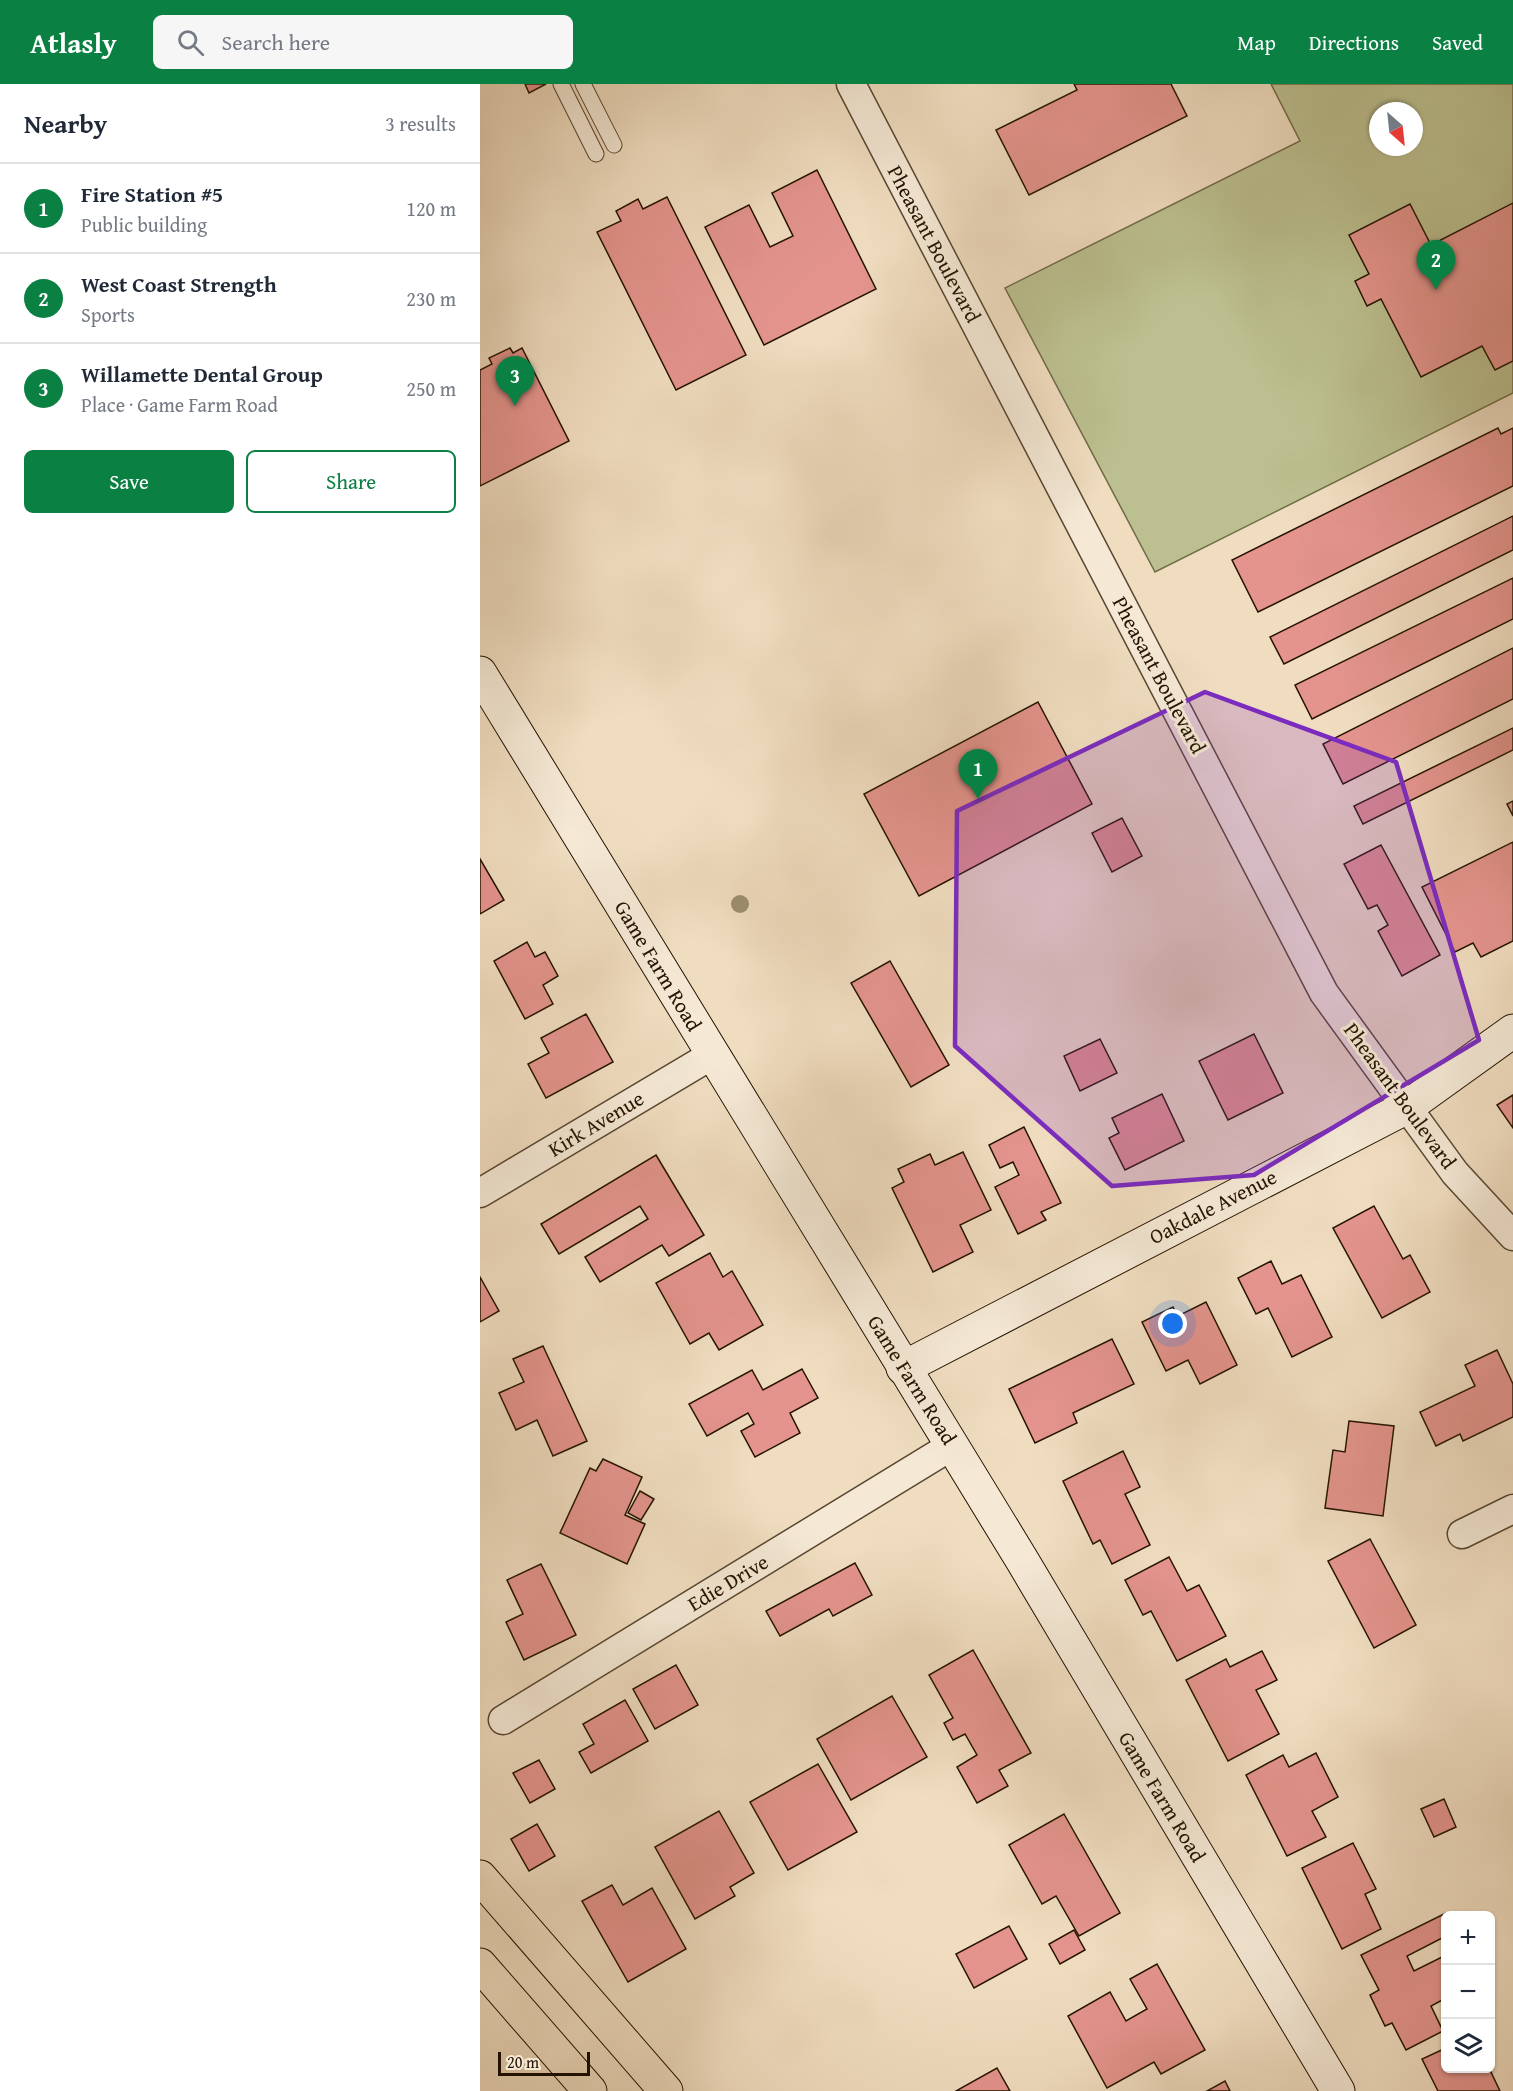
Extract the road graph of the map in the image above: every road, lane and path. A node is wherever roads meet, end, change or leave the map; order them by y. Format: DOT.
graph roads {
  1 [pos="561,84"];
  2 [pos="583,84"];
  3 [pos="851,84"];
  4 [pos="614,145"];
  5 [pos="596,154"];
  6 [pos="480,673"];
  7 [pos="1513,1030"];
  8 [pos="712,1054"];
  9 [pos="1407,1107"];
  10 [pos="480,1193"];
  11 [pos="1513,1236"];
  12 [pos="903,1368"];
  13 [pos="953,1445"];
  14 [pos="1513,1509"];
  15 [pos="1462,1534"];
  16 [pos="503,1720"];
  17 [pos="480,1877"];
  18 [pos="480,1965"];
  19 [pos="590,2091"];
  20 [pos="666,2091"];
  21 [pos="1338,2091"];
  1 -- 5 [label="lane"];
  2 -- 4 [label="lane"];
  3 -- 9 [label="street, Pheasant Boulevard"];
  6 -- 8 [label="street, Game Farm Road"];
  7 -- 9 [label="street, Oakdale Avenue"];
  8 -- 10 [label="street, Kirk Avenue"];
  8 -- 12 [label="street, Game Farm Road"];
  9 -- 11 [label="street, Pheasant Boulevard"];
  9 -- 12 [label="street, Oakdale Avenue"];
  12 -- 13 [label="street, Game Farm Road"];
  13 -- 16 [label="street, Edie Drive"];
  13 -- 21 [label="street, Game Farm Road"];
  14 -- 15 [label="street"];
  17 -- 20 [label="main road"];
  18 -- 19 [label="main road"];
}
